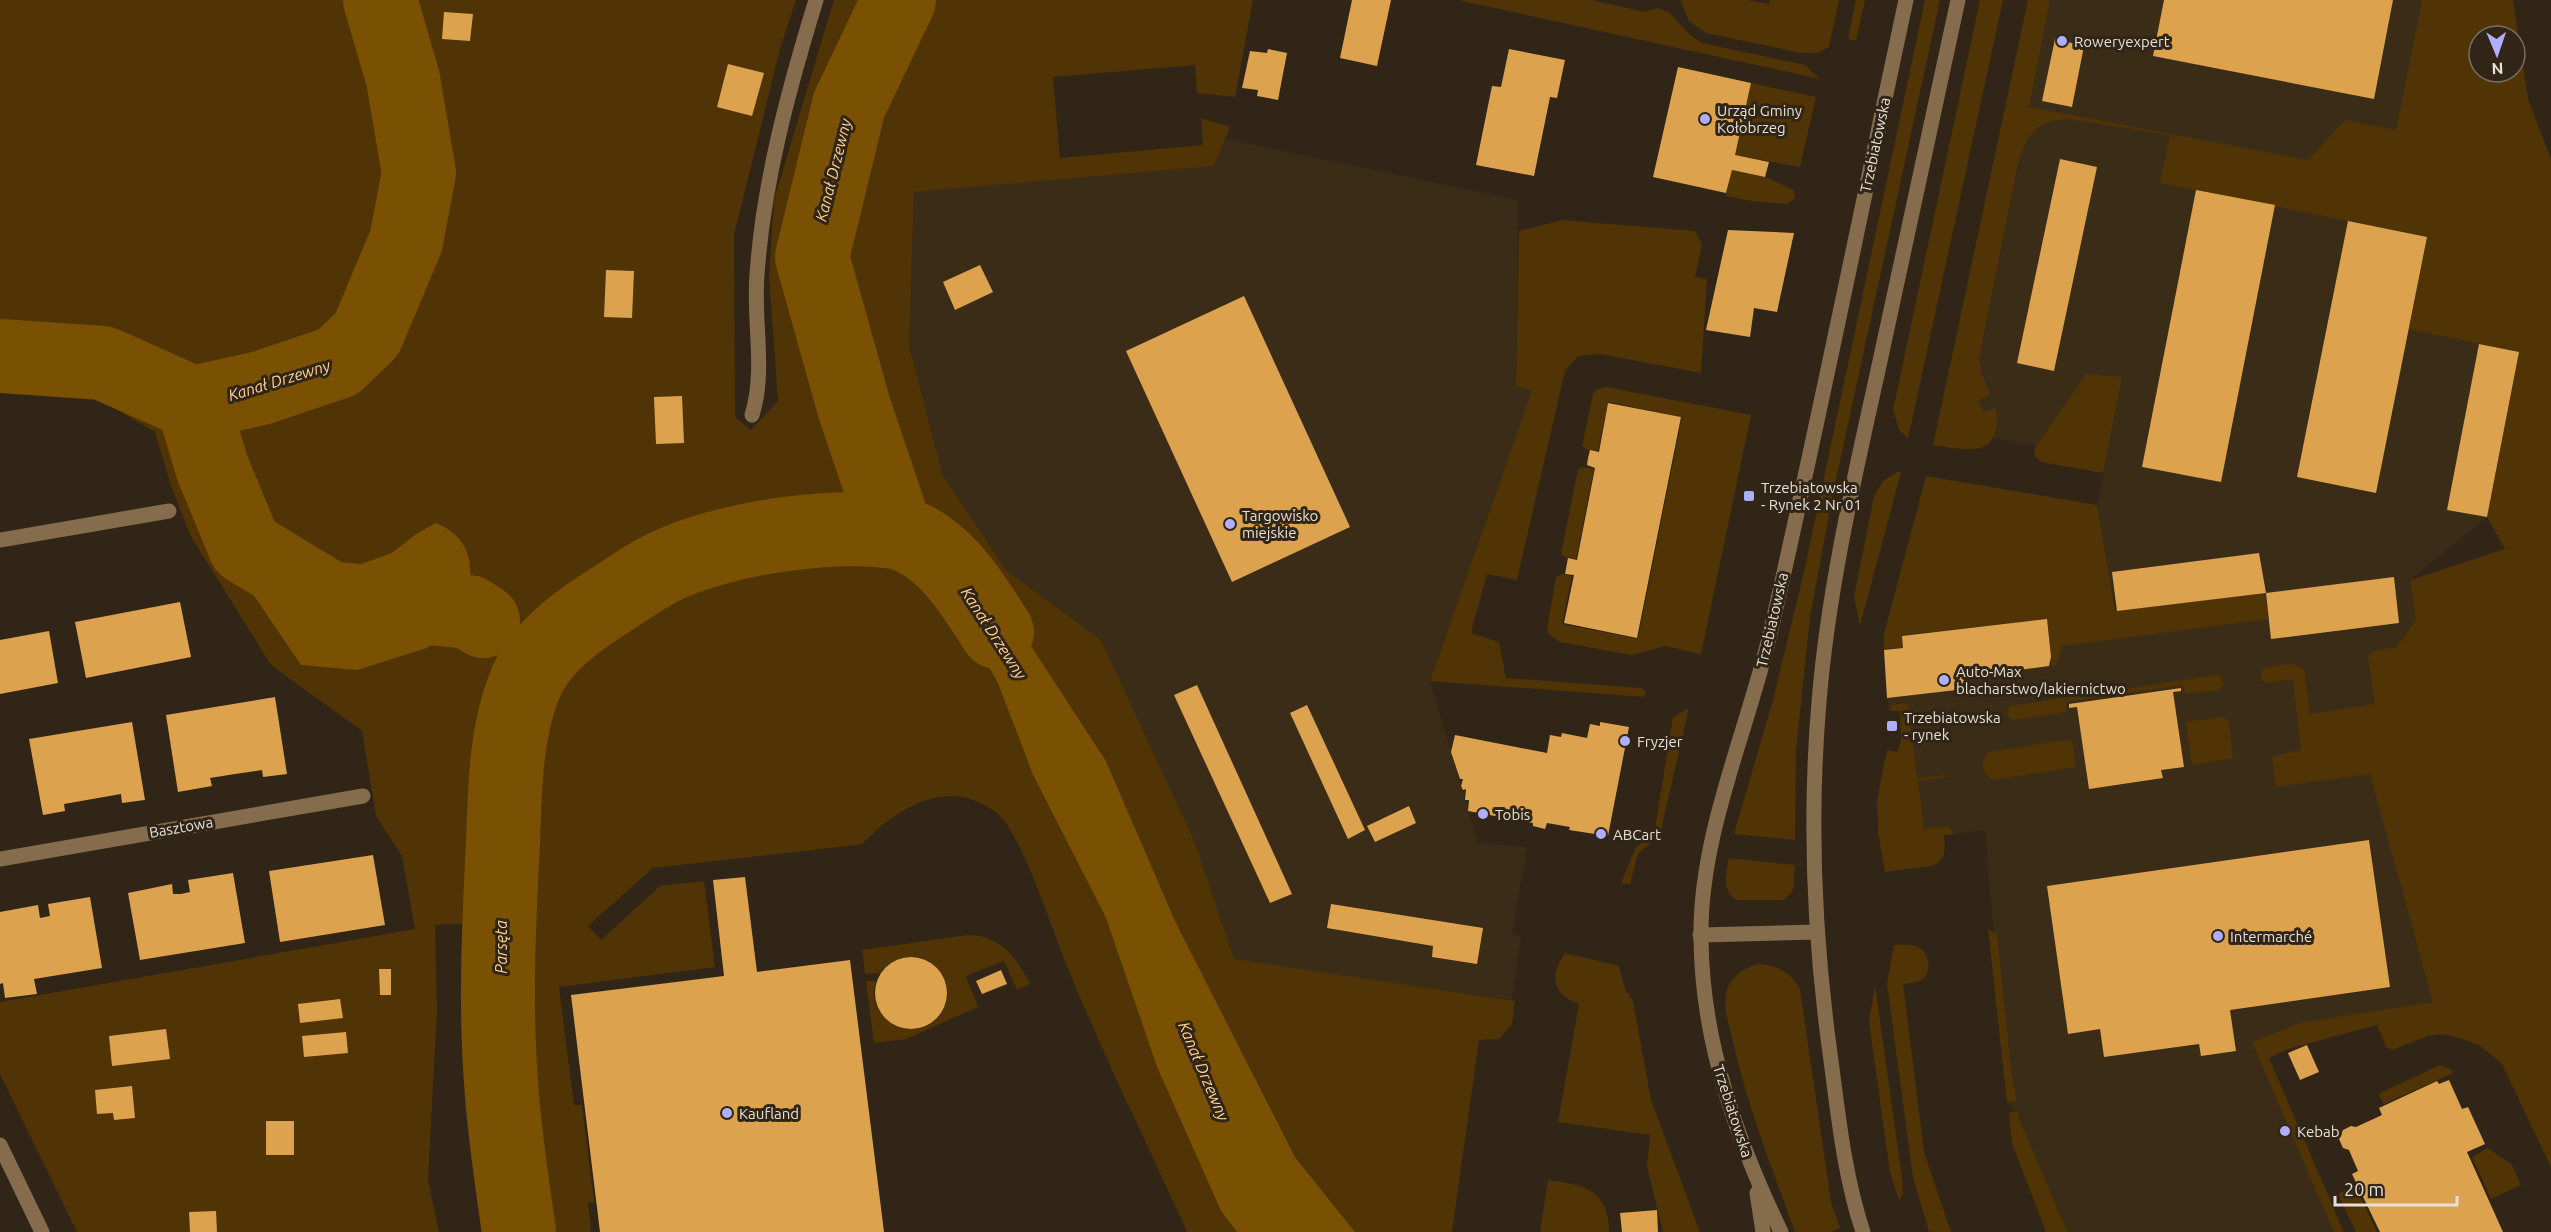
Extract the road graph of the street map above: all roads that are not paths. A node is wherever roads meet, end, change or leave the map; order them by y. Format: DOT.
graph roads {
  1 [pos="816,0"];
  2 [pos="1906,0"];
  3 [pos="1958,0"];
  4 [pos="752,415"];
  5 [pos="168,511"];
  6 [pos="0,540"];
  7 [pos="363,796"];
  8 [pos="0,859"];
  9 [pos="1816,932"];
  10 [pos="1701,935"];
  11 [pos="0,1145"];
  12 [pos="1755,1178"];
  13 [pos="42,1232"];
  14 [pos="1763,1232"];
  15 [pos="1780,1232"];
  16 [pos="1863,1232"];
  1 -- 4 [label="street"];
  2 -- 10 [label="street, Trzebiatowska"];
  3 -- 9 [label="street"];
  5 -- 6 [label="street"];
  7 -- 8 [label="street, Basztowa"];
  9 -- 10 [label="street"];
  9 -- 16 [label="street"];
  10 -- 12 [label="street, Trzebiatowska"];
  11 -- 13 [label="street"];
  12 -- 14 [label="street"];
  12 -- 15 [label="street, Trzebiatowska"];
}
